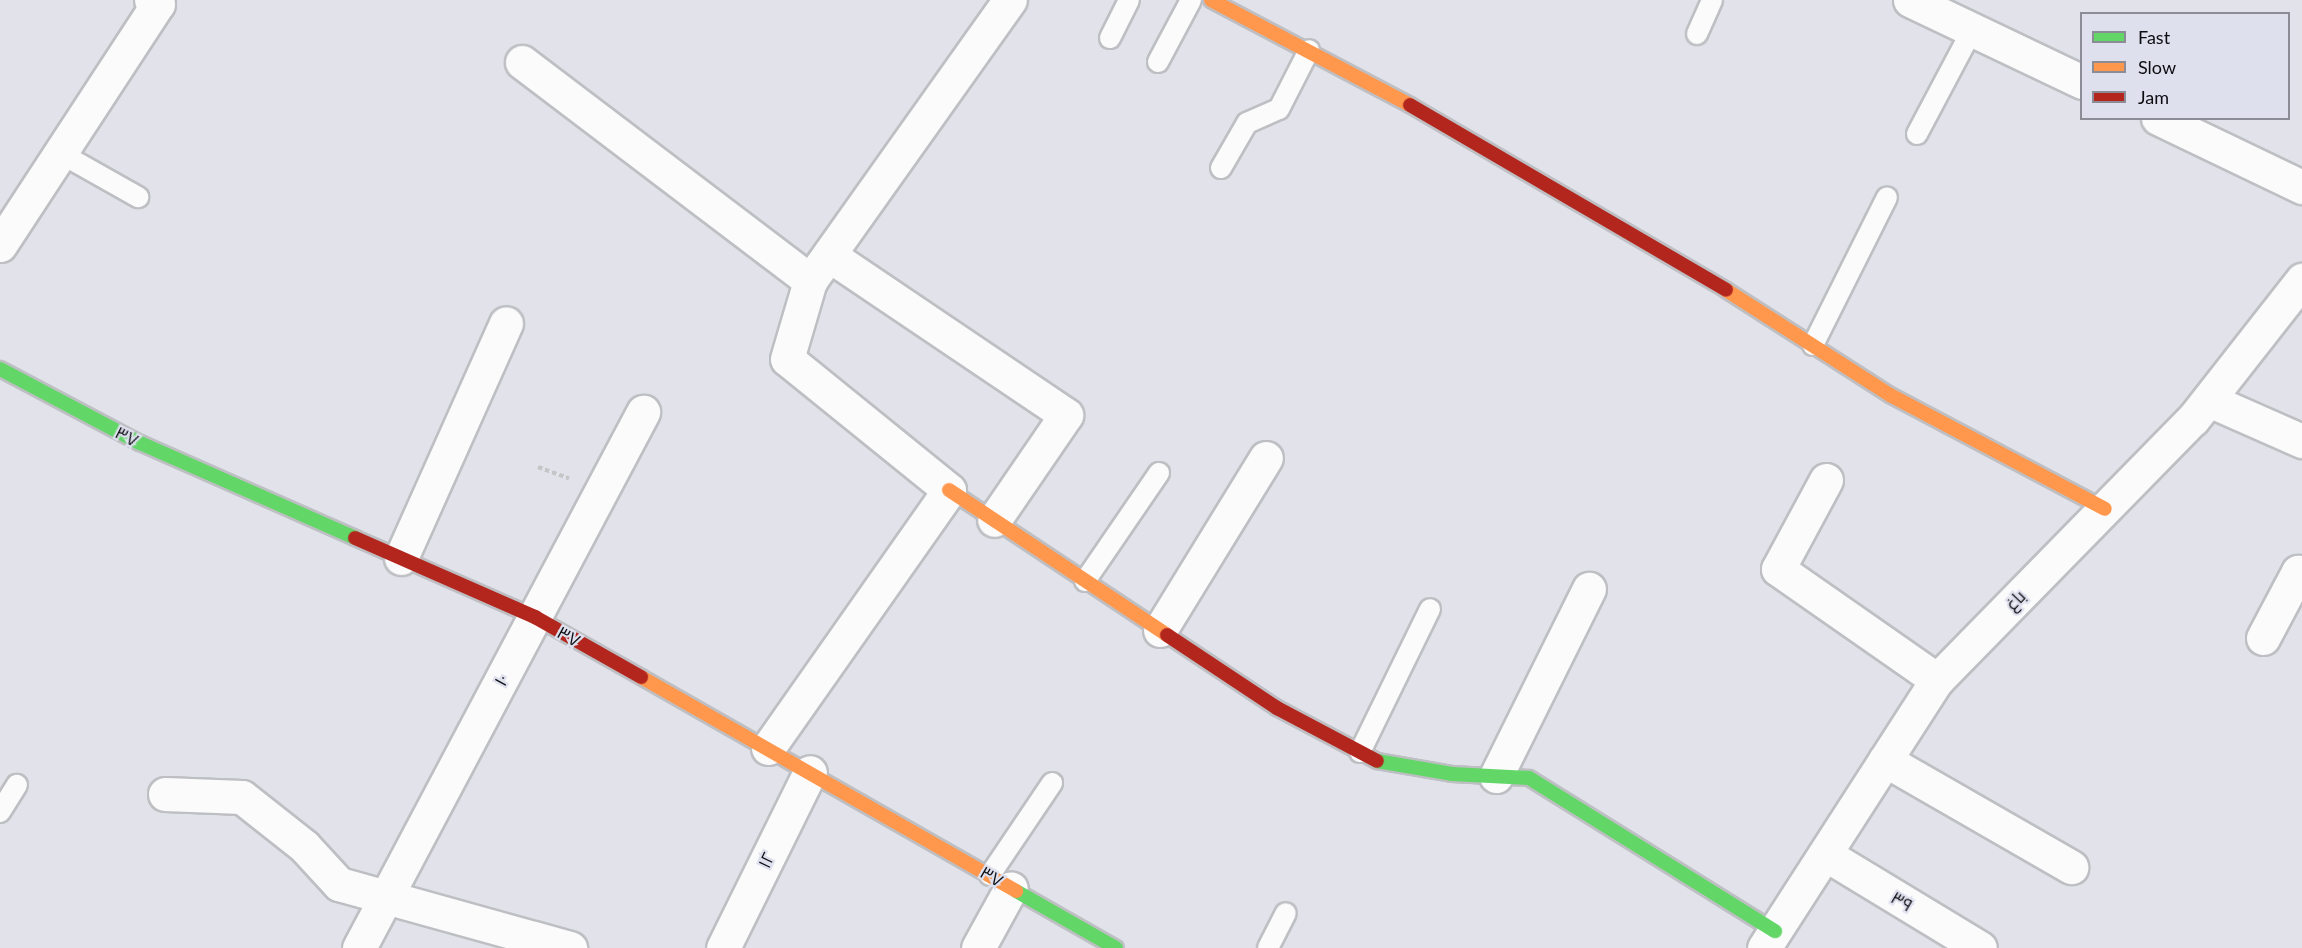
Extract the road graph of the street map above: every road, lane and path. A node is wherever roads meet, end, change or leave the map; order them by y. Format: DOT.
graph roads {
  1 [pos="151,0"];
  2 [pos="1010,0"];
  3 [pos="1129,0"];
  4 [pos="1191,0"];
  5 [pos="1211,0"];
  6 [pos="1712,0"];
  7 [pos="1910,0"];
  8 [pos="1972,30"];
  9 [pos="1697,34"];
  10 [pos="1110,38"];
  11 [pos="1309,50"];
  12 [pos="522,62"];
  13 [pos="1158,62"];
  14 [pos="2080,81"];
  15 [pos="2162,120"];
  16 [pos="1917,134"];
  17 [pos="60,153"];
  18 [pos="1221,168"];
  19 [pos="2302,187"];
  20 [pos="138,197"];
  21 [pos="1887,197"];
  22 [pos="0,244"];
  23 [pos="820,268"];
  24 [pos="2302,280"];
  25 [pos="506,323"];
  26 [pos="1813,345"];
  27 [pos="0,369"];
  28 [pos="2209,400"];
  29 [pos="643,412"];
  30 [pos="2302,441"];
  31 [pos="1266,458"];
  32 [pos="1159,473"];
  33 [pos="1826,480"];
  34 [pos="949,490"];
  35 [pos="2105,509"];
  36 [pos="994,520"];
  37 [pos="401,558"];
  38 [pos="2302,572"];
  39 [pos="1085,581"];
  40 [pos="1589,589"];
  41 [pos="1430,609"];
  42 [pos="535,617"];
  43 [pos="1160,630"];
  44 [pos="2264,639"];
  45 [pos="1937,680"];
  46 [pos="768,748"];
  47 [pos="1360,752"];
  48 [pos="1885,760"];
  49 [pos="810,771"];
  50 [pos="1496,776"];
  51 [pos="1052,783"];
  52 [pos="17,785"];
  53 [pos="165,794"];
  54 [pos="0,812"];
  55 [pos="1825,854"];
  56 [pos="2071,867"];
  57 [pos="1001,882"];
  58 [pos="387,895"];
  59 [pos="1286,913"];
  60 [pos="1769,940"];
  61 [pos="359,948"];
  62 [pos="570,948"];
  63 [pos="723,948"];
  64 [pos="978,948"];
  65 [pos="1116,948"];
  66 [pos="1268,948"];
  67 [pos="1980,948"];
  1 -- 17 [label="street"];
  2 -- 23 [label="street"];
  3 -- 10 [label="lane"];
  4 -- 13 [label="lane"];
  5 -- 11 [label="street"];
  6 -- 9 [label="lane"];
  7 -- 8 [label="street"];
  8 -- 14 [label="street"];
  8 -- 16 [label="lane"];
  11 -- 18 [label="lane"];
  11 -- 26 [label="street"];
  12 -- 23 [label="street"];
  15 -- 19 [label="street"];
  17 -- 20 [label="lane"];
  17 -- 22 [label="street"];
  21 -- 26 [label="lane"];
  23 -- 34 [label="street"];
  23 -- 36 [label="street"];
  24 -- 28 [label="street, باغ"];
  25 -- 37 [label="street"];
  26 -- 35 [label="street"];
  27 -- 37 [label="street, ۳۷"];
  28 -- 30 [label="street"];
  28 -- 35 [label="street, باغ"];
  29 -- 42 [label="street, ۱۰"];
  31 -- 43 [label="street"];
  32 -- 39 [label="lane"];
  33 -- 45 [label="street"];
  34 -- 36 [label="street"];
  34 -- 46 [label="street"];
  35 -- 45 [label="street, باغ"];
  36 -- 39 [label="street"];
  37 -- 42 [label="street, ۳۷"];
  38 -- 44 [label="street"];
  39 -- 43 [label="street"];
  40 -- 50 [label="street"];
  41 -- 47 [label="lane"];
  42 -- 46 [label="street, ۳۷"];
  42 -- 58 [label="street, ۱۰"];
  43 -- 47 [label="street"];
  45 -- 48 [label="street, باغ"];
  46 -- 49 [label="street, ۳۷"];
  47 -- 50 [label="street"];
  48 -- 55 [label="street, باغ"];
  48 -- 56 [label="street"];
  49 -- 57 [label="street, ۳۷"];
  49 -- 63 [label="street, ۱۲"];
  50 -- 60 [label="street"];
  51 -- 57 [label="lane"];
  52 -- 54 [label="lane"];
  53 -- 58 [label="street"];
  55 -- 60 [label="street, باغ"];
  55 -- 67 [label="street, ۳۹"];
  57 -- 64 [label="street"];
  57 -- 65 [label="street, ۳۷"];
  58 -- 61 [label="street, ۱۰"];
  58 -- 62 [label="street"];
  59 -- 66 [label="lane"];
}
